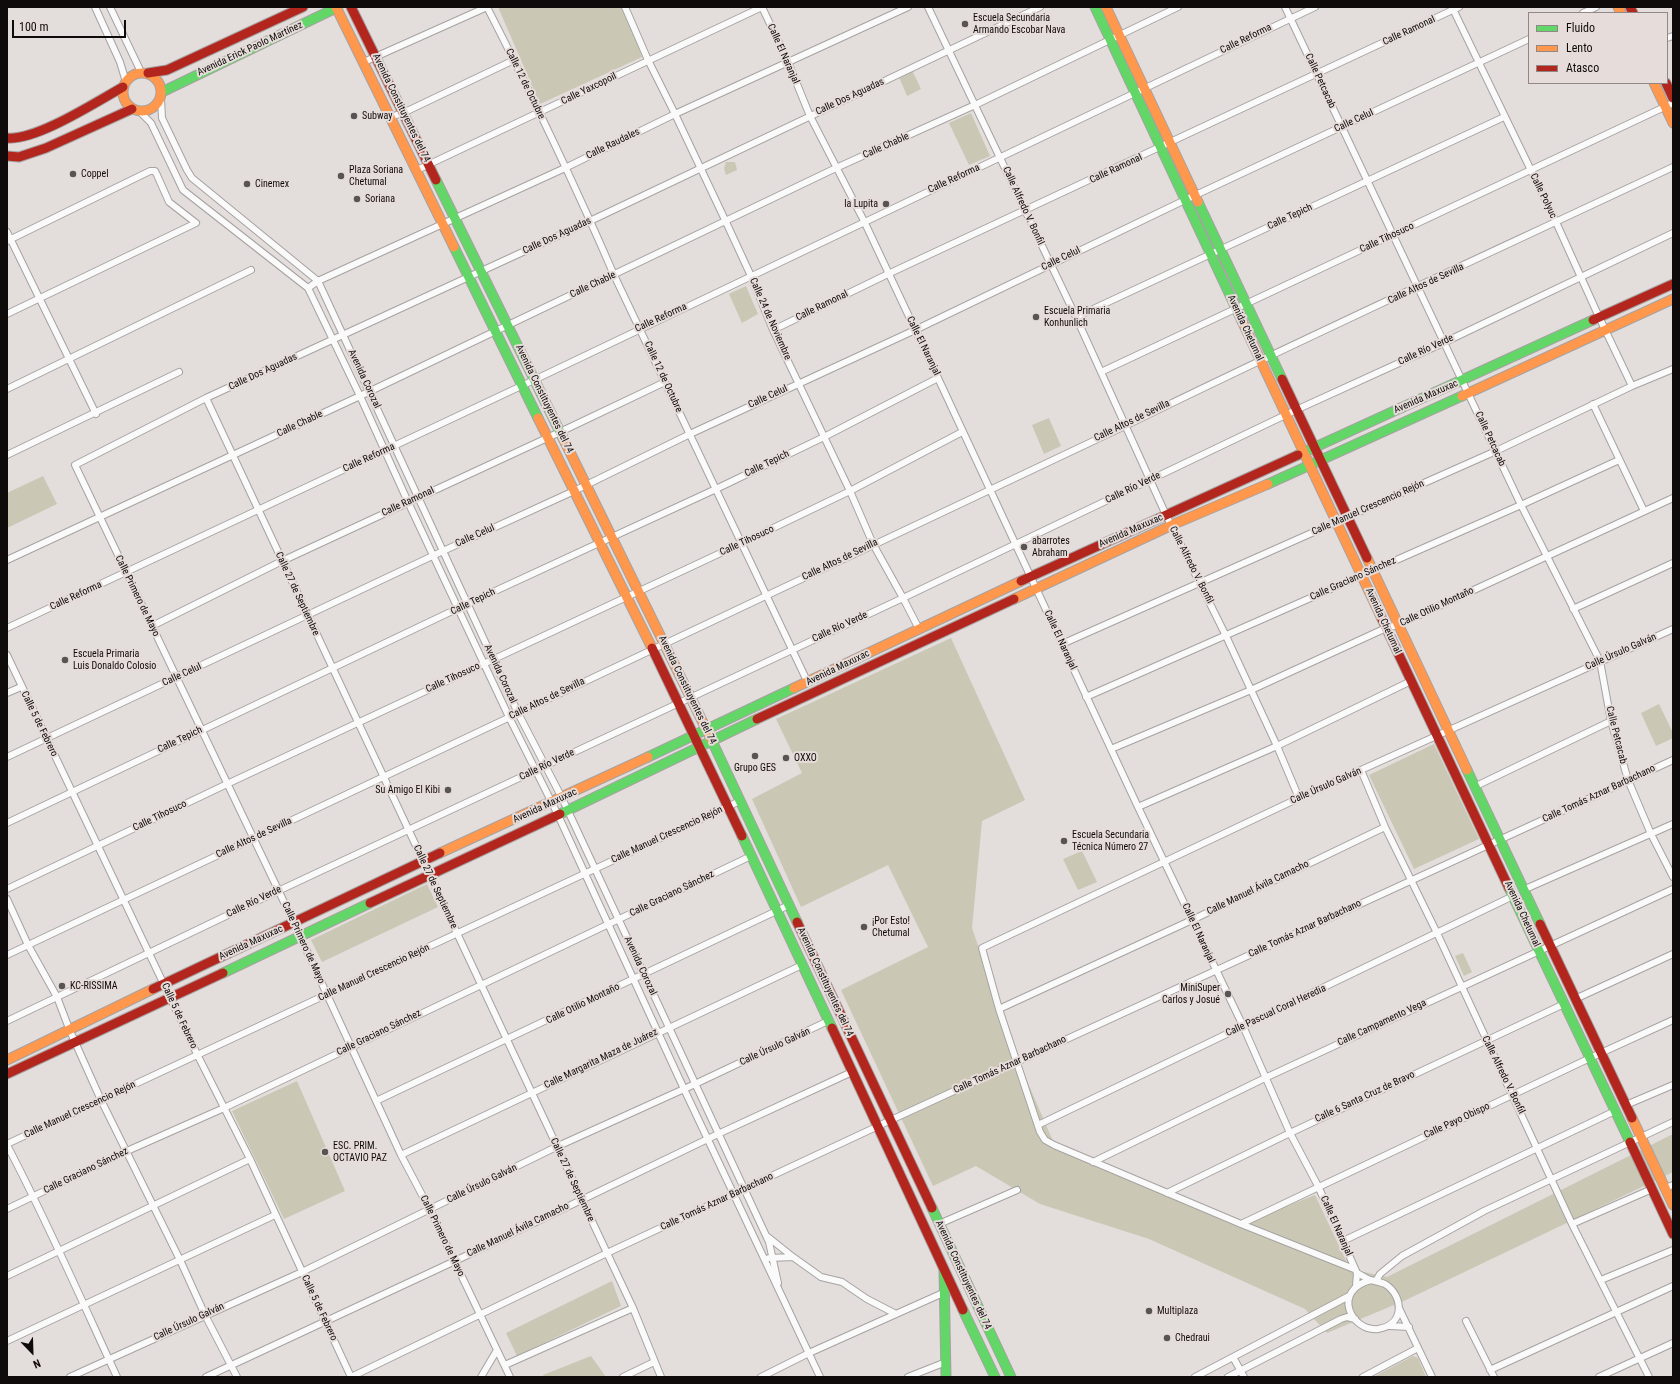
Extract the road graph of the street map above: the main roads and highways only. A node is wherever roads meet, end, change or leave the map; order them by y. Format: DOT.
graph roads {
  1 [pos="303,7"];
  2 [pos="337,7"];
  3 [pos="351,7"];
  4 [pos="1095,7"];
  5 [pos="1106,7"];
  6 [pos="279,18"];
  7 [pos="284,32"];
  8 [pos="214,49"];
  9 [pos="220,63"];
  10 [pos="144,73"];
  11 [pos="124,84"];
  12 [pos="1655,84"];
  13 [pos="1666,84"];
  14 [pos="161,95"];
  15 [pos="1673,98"];
  16 [pos="1669,105"];
  17 [pos="136,110"];
  18 [pos="1673,123"];
  19 [pos="7,138"];
  20 [pos="7,156"];
  21 [pos="1673,284"];
  22 [pos="1673,299"];
  23 [pos="1313,447"];
  24 [pos="1303,452"];
  25 [pos="1320,461"];
  26 [pos="1309,465"];
  27 [pos="706,729"];
  28 [pos="694,735"];
  29 [pos="712,740"];
  30 [pos="700,746"];
  31 [pos="828,987"];
  32 [pos="815,993"];
  33 [pos="7,1060"];
  34 [pos="7,1074"];
  35 [pos="1669,1186"];
  36 [pos="1673,1205"];
  37 [pos="1673,1234"];
  38 [pos="944,1268"];
  39 [pos="946,1377"];
  40 [pos="995,1377"];
  41 [pos="1011,1377"];
  1 -- 6 [label="main road, Avenida Erick Paolo Martínez"];
  2 -- 7 [label="main road, Avenida Erick Paolo Martínez"];
  2 -- 28 [label="main road, Avenida Constituyentes del 74"];
  3 -- 27 [label="main road, Avenida Constituyentes del 74"];
  4 -- 24 [label="main road, Avenida Chetumal"];
  5 -- 23 [label="main road, Avenida Chetumal"];
  6 -- 7 [label="main road"];
  6 -- 8 [label="main road, Avenida Erick Paolo Martínez"];
  7 -- 9 [label="main road, Avenida Erick Paolo Martínez"];
  8 -- 9 [label="main road"];
  8 -- 10 [label="main road, Avenida Erick Paolo Martínez"];
  9 -- 14 [label="main road, Avenida Erick Paolo Martínez"];
  10 -- 11 [label="main road"];
  10 -- 14 [label="main road"];
  11 -- 17 [label="main road"];
  11 -- 19 [label="main road"];
  12 -- 16 [label="main road"];
  13 -- 15 [label="main road"];
  14 -- 17 [label="main road"];
  16 -- 18 [label="main road"];
  17 -- 20 [label="main road"];
  21 -- 23 [label="main road, Avenida Maxuxac"];
  22 -- 25 [label="main road, Avenida Maxuxac"];
  23 -- 24 [label="main road, Avenida Maxuxac"];
  23 -- 25 [label="main road, Avenida Chetumal"];
  24 -- 26 [label="main road, Avenida Chetumal"];
  24 -- 27 [label="main road, Avenida Maxuxac"];
  25 -- 26 [label="main road, Avenida Maxuxac"];
  25 -- 35 [label="main road, Avenida Chetumal"];
  26 -- 29 [label="main road, Avenida Maxuxac"];
  26 -- 37 [label="main road, Avenida Chetumal"];
  27 -- 28 [label="main road, Avenida Maxuxac"];
  27 -- 29 [label="main road, Avenida Constituyentes del 74"];
  28 -- 30 [label="main road, Avenida Constituyentes del 74"];
  28 -- 33 [label="main road, Avenida Maxuxac"];
  29 -- 30 [label="main road, Avenida Maxuxac"];
  29 -- 31 [label="main road, Avenida Constituyentes del 74"];
  30 -- 32 [label="main road, Avenida Constituyentes del 74"];
  30 -- 34 [label="main road, Avenida Maxuxac"];
  31 -- 32 [label="main road"];
  31 -- 41 [label="main road, Avenida Constituyentes del 74"];
  32 -- 38 [label="main road, Avenida Constituyentes del 74"];
  35 -- 36 [label="main road, Avenida Chetumal"];
  38 -- 39 [label="main road"];
  38 -- 40 [label="main road, Avenida Constituyentes del 74"];
}
